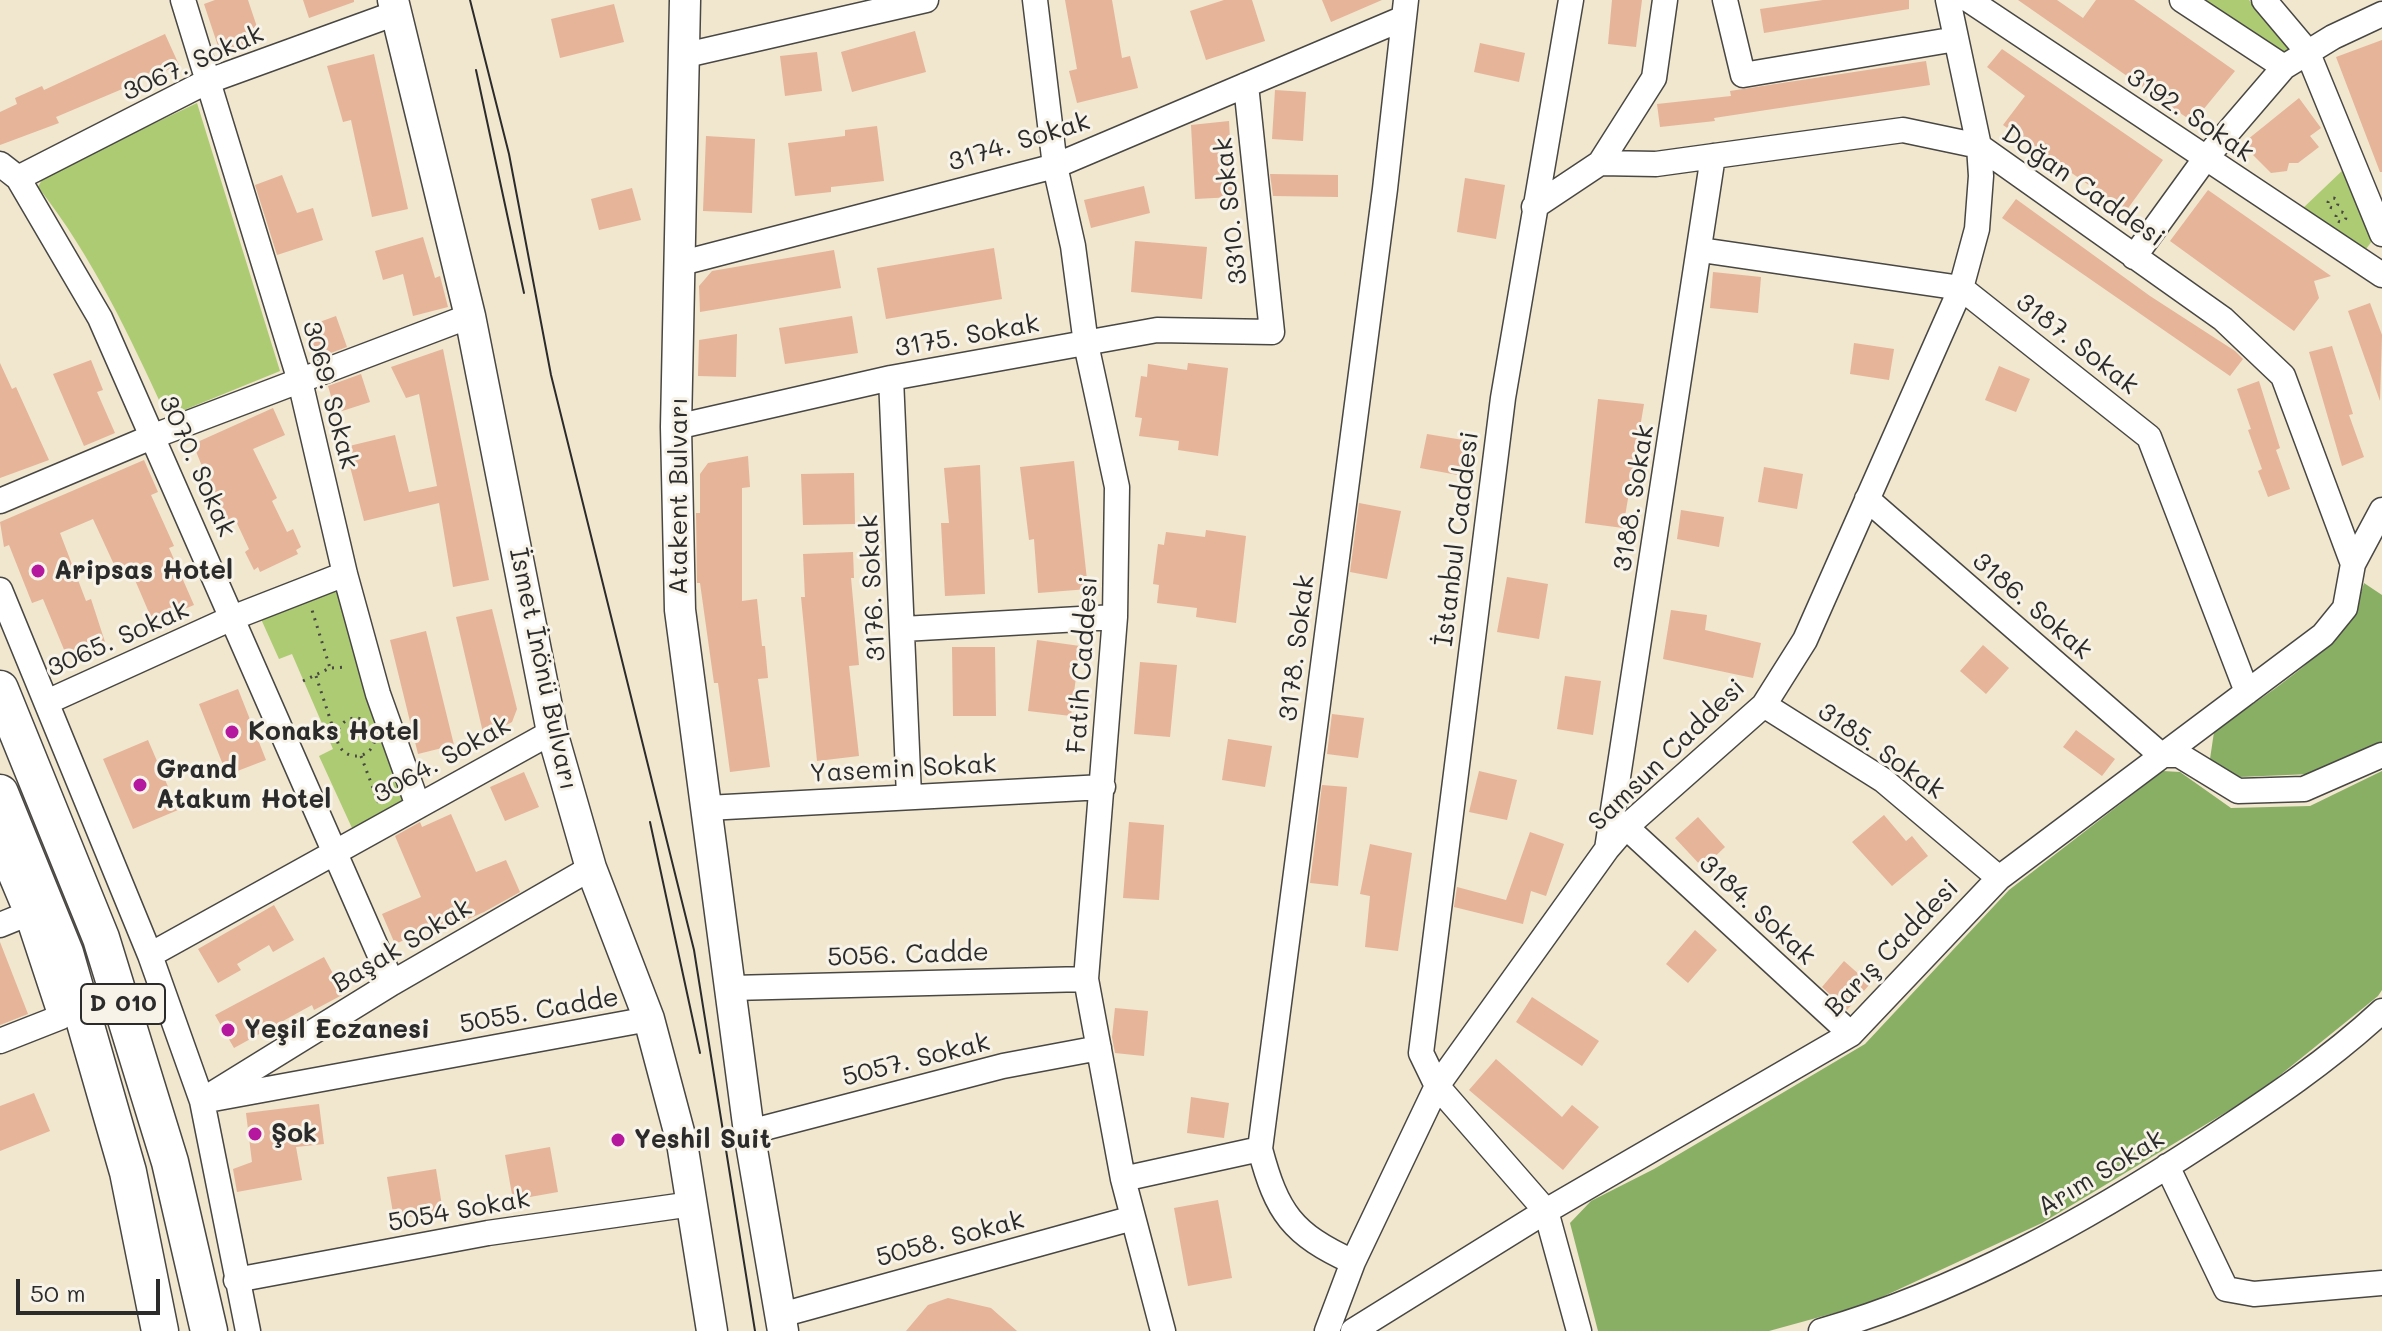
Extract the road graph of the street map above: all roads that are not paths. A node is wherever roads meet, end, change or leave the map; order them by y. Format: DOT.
graph roads {
  1 [pos="183,0"];
  2 [pos="685,0"];
  3 [pos="926,0"];
  4 [pos="1035,0"];
  5 [pos="1571,0"];
  6 [pos="1665,0"];
  7 [pos="1725,0"];
  8 [pos="1948,0"];
  9 [pos="1969,0"];
  10 [pos="2182,0"];
  11 [pos="2264,0"];
  12 [pos="394,6"];
  13 [pos="1405,9"];
  14 [pos="825,12"];
  15 [pos="2382,14"];
  16 [pos="1956,39"];
  17 [pos="2307,51"];
  18 [pos="686,55"];
  19 [pos="2284,67"];
  20 [pos="206,82"];
  21 [pos="1246,85"];
  22 [pos="1979,146"];
  23 [pos="1713,156"];
  24 [pos="2205,159"];
  25 [pos="1600,163"];
  26 [pos="1055,166"];
  27 [pos="9,171"];
  28 [pos="1534,207"];
  29 [pos="2382,234"];
  30 [pos="1701,250"];
  31 [pos="2134,257"];
  32 [pos="682,263"];
  33 [pos="2382,275"];
  34 [pos="1961,288"];
  35 [pos="470,316"];
  36 [pos="1272,332"];
  37 [pos="1086,344"];
  38 [pos="891,378"];
  39 [pos="300,381"];
  40 [pos="676,427"];
  41 [pos="154,436"];
  42 [pos="1867,499"];
  43 [pos="0,501"];
  44 [pos="2382,510"];
  45 [pos="2353,564"];
  46 [pos="345,574"];
  47 [pos="0,590"];
  48 [pos="1115,617"];
  49 [pos="232,618"];
  50 [pos="903,629"];
  51 [pos="0,689"];
  52 [pos="2247,692"];
  53 [pos="47,702"];
  54 [pos="1764,705"];
  55 [pos="2204,724"];
  56 [pos="552,732"];
  57 [pos="2161,755"];
  58 [pos="2382,755"];
  59 [pos="2198,765"];
  60 [pos="1103,787"];
  61 [pos="0,793"];
  62 [pos="909,796"];
  63 [pos="418,806"];
  64 [pos="707,808"];
  65 [pos="1626,827"];
  66 [pos="1607,849"];
  67 [pos="0,850"];
  68 [pos="333,852"];
  69 [pos="591,868"];
  70 [pos="1999,878"];
  71 [pos="27,914"];
  72 [pos="0,925"];
  73 [pos="150,955"];
  74 [pos="1086,979"];
  75 [pos="392,983"];
  76 [pos="732,988"];
  77 [pos="2382,1011"];
  78 [pos="649,1019"];
  79 [pos="1851,1034"];
  80 [pos="0,1041"];
  81 [pos="1099,1048"];
  82 [pos="1437,1086"];
  83 [pos="202,1101"];
  84 [pos="749,1132"];
  85 [pos="1260,1149"];
  86 [pos="2167,1166"];
  87 [pos="1123,1179"];
  88 [pos="692,1204"];
  89 [pos="1546,1211"];
  90 [pos="1133,1218"];
  91 [pos="1353,1262"];
  92 [pos="236,1280"];
  93 [pos="2382,1283"];
  94 [pos="782,1323"];
  95 [pos="160,1331"];
  96 [pos="209,1331"];
  97 [pos="248,1331"];
  98 [pos="712,1331"];
  99 [pos="1163,1331"];
  100 [pos="1327,1331"];
  101 [pos="1353,1331"];
  102 [pos="1579,1331"];
  103 [pos="1821,1331"];
  1 -- 20 [label="street, 3069. Sokak"];
  2 -- 18 [label="main road, Atakent Bulvarı"];
  3 -- 14 [label="street"];
  4 -- 26 [label="street, Fatih Caddesi"];
  5 -- 28 [label="street, İstanbul Caddesi"];
  6 -- 25 [label="street"];
  7 -- 16 [label="street"];
  8 -- 16 [label="street, Samsun Caddesi"];
  9 -- 24 [label="street, 3192. Sokak"];
  10 -- 19 [label="street"];
  11 -- 17 [label="street"];
  12 -- 20 [label="street, 3067. Sokak"];
  12 -- 35 [label="main road, İsmet İnönü Bulvarı"];
  13 -- 21 [label="street, 3174. Sokak"];
  13 -- 85 [label="street, 3178. Sokak"];
  14 -- 18 [label="street"];
  15 -- 17 [label="street"];
  16 -- 22 [label="street, Samsun Caddesi"];
  17 -- 19 [label="street"];
  17 -- 29 [label="street"];
  18 -- 32 [label="main road, Atakent Bulvarı"];
  19 -- 24 [label="street"];
  20 -- 27 [label="street, 3067. Sokak"];
  20 -- 39 [label="street, 3069. Sokak"];
  21 -- 26 [label="street, 3174. Sokak"];
  21 -- 36 [label="street, 3310. Sokak"];
  22 -- 23 [label="street, Doğan Caddesi"];
  22 -- 31 [label="street, Doğan Caddesi"];
  22 -- 34 [label="street, Samsun Caddesi"];
  23 -- 25 [label="street, Doğan Caddesi"];
  23 -- 30 [label="street, 3188. Sokak"];
  24 -- 31 [label="street"];
  24 -- 33 [label="street, 3192. Sokak"];
  25 -- 28 [label="street"];
  26 -- 32 [label="street, 3174. Sokak"];
  26 -- 37 [label="street, Fatih Caddesi"];
  27 -- 41 [label="street, 3070. Sokak"];
  28 -- 82 [label="street, İstanbul Caddesi"];
  30 -- 34 [label="street"];
  30 -- 66 [label="street, 3188. Sokak"];
  31 -- 45 [label="street, Doğan Caddesi"];
  32 -- 40 [label="main road, Atakent Bulvarı"];
  34 -- 42 [label="street, Samsun Caddesi"];
  34 -- 52 [label="street, 3187. Sokak"];
  35 -- 39 [label="street"];
  35 -- 56 [label="main road, İsmet İnönü Bulvarı"];
  36 -- 37 [label="street, 3175. Sokak"];
  37 -- 38 [label="street, 3175. Sokak"];
  37 -- 48 [label="street, Fatih Caddesi"];
  38 -- 40 [label="street, 3175. Sokak"];
  38 -- 50 [label="street, 3176. Sokak"];
  39 -- 41 [label="street"];
  39 -- 46 [label="street, 3069. Sokak"];
  40 -- 64 [label="main road, Atakent Bulvarı"];
  41 -- 43 [label="street"];
  41 -- 49 [label="street, 3070. Sokak"];
  42 -- 54 [label="street, Samsun Caddesi"];
  42 -- 57 [label="street, 3186. Sokak"];
  44 -- 45 [label="street, Barış Caddesi"];
  45 -- 52 [label="street, Barış Caddesi"];
  46 -- 49 [label="street, 3065. Sokak"];
  46 -- 63 [label="street, 3069. Sokak"];
  47 -- 53 [label="street"];
  48 -- 50 [label="street"];
  48 -- 60 [label="street, Fatih Caddesi"];
  49 -- 53 [label="street, 3065. Sokak"];
  49 -- 68 [label="street, 3070. Sokak"];
  50 -- 62 [label="street, 3176. Sokak"];
  51 -- 96 [label="highway, D 010"];
  52 -- 55 [label="street, Barış Caddesi"];
  53 -- 73 [label="street"];
  54 -- 65 [label="street, Samsun Caddesi"];
  54 -- 70 [label="street, 3185. Sokak"];
  55 -- 57 [label="street, Barış Caddesi"];
  55 -- 59 [label="street"];
  56 -- 63 [label="street, 3064. Sokak"];
  56 -- 69 [label="main road, İsmet İnönü Bulvarı"];
  57 -- 59 [label="street"];
  57 -- 70 [label="street, Barış Caddesi"];
  58 -- 59 [label="street"];
  60 -- 62 [label="street, Yasemin Sokak"];
  60 -- 74 [label="street, Fatih Caddesi"];
  61 -- 95 [label="highway, D 010"];
  62 -- 64 [label="street, Yasemin Sokak"];
  63 -- 68 [label="street, 3064. Sokak"];
  64 -- 76 [label="main road, Atakent Bulvarı"];
  65 -- 66 [label="street, Samsun Caddesi"];
  65 -- 79 [label="street, 3184. Sokak"];
  66 -- 82 [label="street, Samsun Caddesi"];
  67 -- 71 [label="street"];
  68 -- 73 [label="street, 3064. Sokak"];
  68 -- 75 [label="street, 3070. Sokak"];
  69 -- 75 [label="street, Başak Sokak"];
  69 -- 78 [label="main road, İsmet İnönü Bulvarı"];
  70 -- 79 [label="street, Barış Caddesi"];
  71 -- 72 [label="street"];
  71 -- 80 [label="street"];
  73 -- 83 [label="street"];
  74 -- 76 [label="street, 5056. Cadde"];
  74 -- 81 [label="street, Fatih Caddesi"];
  75 -- 83 [label="street, Başak Sokak"];
  76 -- 84 [label="main road"];
  77 -- 86 [label="street, Arım Sokak"];
  78 -- 83 [label="street, 5055. Cadde"];
  78 -- 88 [label="main road, İsmet İnönü Bulvarı"];
  79 -- 89 [label="street, Barış Caddesi"];
  81 -- 84 [label="street, 5057. Sokak"];
  81 -- 87 [label="street, Fatih Caddesi"];
  82 -- 89 [label="street, İstanbul Caddesi"];
  82 -- 91 [label="street, Samsun Caddesi"];
  83 -- 92 [label="street"];
  84 -- 94 [label="main road"];
  85 -- 87 [label="street"];
  85 -- 91 [label="street, 3178. Sokak"];
  86 -- 93 [label="street"];
  86 -- 103 [label="street, Arım Sokak"];
  87 -- 90 [label="street, Fatih Caddesi"];
  88 -- 92 [label="street, 5054 Sokak"];
  88 -- 98 [label="main road, İsmet İnönü Bulvarı"];
  89 -- 101 [label="street, Barış Caddesi"];
  89 -- 102 [label="street"];
  90 -- 94 [label="street, 5058. Sokak"];
  90 -- 99 [label="street, Fatih Caddesi"];
  91 -- 100 [label="street, Samsun Caddesi"];
  92 -- 97 [label="street"];
}
